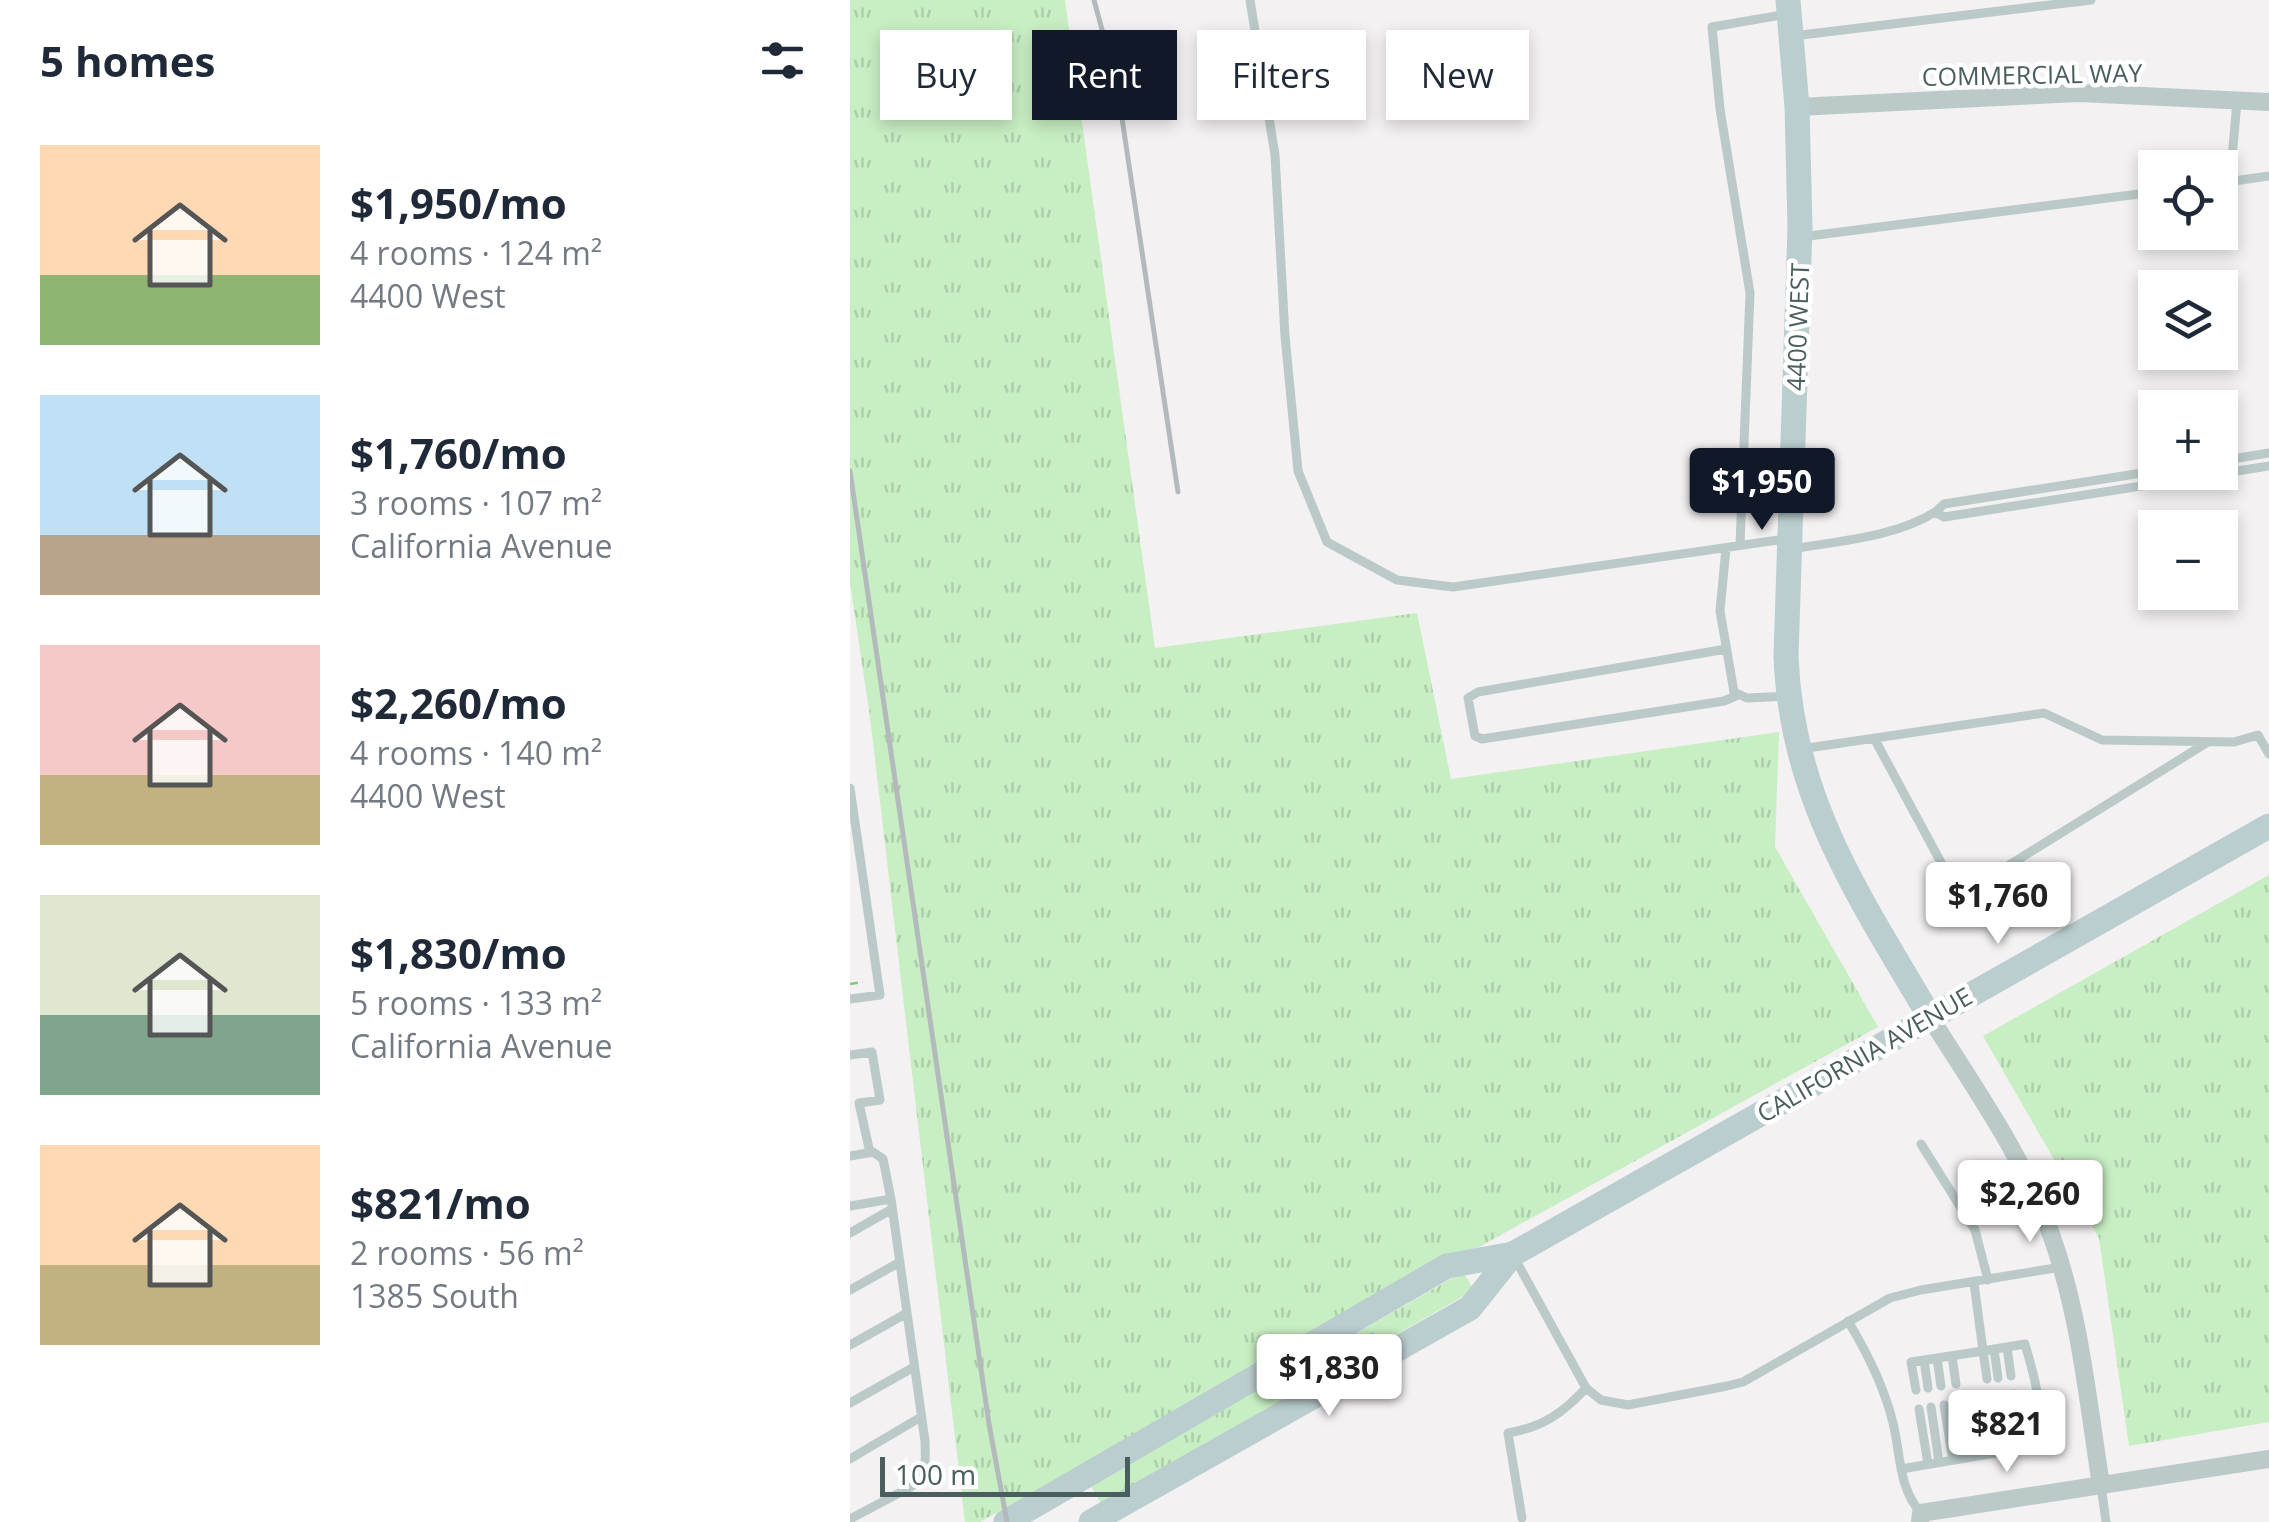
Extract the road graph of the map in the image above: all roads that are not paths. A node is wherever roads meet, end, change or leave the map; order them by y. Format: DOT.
graph roads {
  1 [pos="1250,0"];
  2 [pos="2090,0"];
  3 [pos="1789,16"];
  4 [pos="2237,101"];
  5 [pos="2269,102"];
  6 [pos="1796,107"];
  7 [pos="2230,150"];
  8 [pos="2269,176"];
  9 [pos="2238,181"];
  10 [pos="2138,194"];
  11 [pos="1800,237"];
  12 [pos="2269,454"];
  13 [pos="2238,458"];
  14 [pos="2269,466"];
  15 [pos="2138,474"];
  16 [pos="1935,512"];
  17 [pos="1789,544"];
  18 [pos="1740,546"];
  19 [pos="1726,548"];
  20 [pos="1726,650"];
  21 [pos="1738,695"];
  22 [pos="1788,696"];
  23 [pos="1874,738"];
  24 [pos="2209,742"];
  25 [pos="1798,749"];
  26 [pos="2269,754"];
  27 [pos="850,788"];
  28 [pos="2269,826"];
  29 [pos="850,999"];
  30 [pos="1930,1016"];
  31 [pos="850,1055"];
  32 [pos="855,1104"];
  33 [pos="1922,1144"];
  34 [pos="870,1153"];
  35 [pos="850,1156"];
  36 [pos="892,1204"];
  37 [pos="850,1206"];
  38 [pos="850,1233"];
  39 [pos="1512,1254"];
  40 [pos="900,1262"];
  41 [pos="2061,1267"];
  42 [pos="1988,1280"];
  43 [pos="1974,1282"];
  44 [pos="850,1290"];
  45 [pos="907,1313"];
  46 [pos="1848,1321"];
  47 [pos="850,1345"];
  48 [pos="2007,1347"];
  49 [pos="1988,1350"];
  50 [pos="1952,1356"];
  51 [pos="1938,1358"];
  52 [pos="1924,1360"];
  53 [pos="914,1367"];
  54 [pos="2011,1376"];
  55 [pos="1993,1379"];
  56 [pos="1956,1384"];
  57 [pos="1942,1386"];
  58 [pos="1586,1388"];
  59 [pos="1928,1388"];
  60 [pos="1916,1390"];
  61 [pos="2014,1394"];
  62 [pos="1995,1397"];
  63 [pos="850,1402"];
  64 [pos="1959,1402"];
  65 [pos="1944,1405"];
  66 [pos="1931,1407"];
  67 [pos="1918,1409"];
  68 [pos="922,1417"];
  69 [pos="2022,1448"];
  70 [pos="2004,1451"];
  71 [pos="1968,1458"];
  72 [pos="850,1459"];
  73 [pos="2269,1459"];
  74 [pos="1952,1460"];
  75 [pos="1940,1462"];
  76 [pos="1928,1464"];
  77 [pos="1900,1469"];
  78 [pos="2100,1485"];
  79 [pos="1522,1518"];
  80 [pos="1920,1518"];
  81 [pos="850,1519"];
  82 [pos="1006,1522"];
  83 [pos="1091,1522"];
  84 [pos="2106,1522"];
  1 -- 19 [label="lane"];
  2 -- 3 [label="lane"];
  3 -- 6 [label="main road, 4400 WEST"];
  3 -- 18 [label="lane"];
  4 -- 5 [label="street, COMMERCIAL WAY"];
  4 -- 6 [label="street, COMMERCIAL WAY"];
  4 -- 7 [label="lane"];
  6 -- 11 [label="main road, 4400 WEST"];
  8 -- 9 [label="lane"];
  10 -- 11 [label="lane"];
  11 -- 17 [label="main road, 4400 WEST"];
  12 -- 13 [label="lane"];
  14 -- 16 [label="lane"];
  15 -- 16 [label="lane"];
  16 -- 17 [label="lane"];
  17 -- 18 [label="lane"];
  17 -- 22 [label="main road, 4400 WEST"];
  18 -- 19 [label="lane"];
  19 -- 20 [label="lane"];
  20 -- 21 [label="lane"];
  20 -- 21 [label="lane"];
  21 -- 22 [label="lane"];
  22 -- 25 [label="main road, 4400 WEST"];
  23 -- 24 [label="lane"];
  23 -- 24 [label="lane"];
  23 -- 25 [label="lane"];
  24 -- 26 [label="lane"];
  25 -- 30 [label="main road, 4400 WEST"];
  27 -- 29 [label="lane"];
  28 -- 30 [label="main road, CALIFORNIA AVENUE"];
  30 -- 39 [label="main road, CALIFORNIA AVENUE"];
  30 -- 41 [label="street, 4400 WEST"];
  31 -- 32 [label="lane"];
  32 -- 34 [label="lane"];
  33 -- 42 [label="lane"];
  34 -- 35 [label="lane"];
  34 -- 36 [label="lane"];
  36 -- 37 [label="lane"];
  36 -- 38 [label="lane"];
  36 -- 40 [label="lane"];
  39 -- 58 [label="lane"];
  39 -- 82 [label="main road, CALIFORNIA AVENUE"];
  39 -- 83 [label="main road, CALIFORNIA AVENUE"];
  40 -- 44 [label="lane"];
  40 -- 45 [label="lane"];
  41 -- 42 [label="lane"];
  41 -- 78 [label="street, 4400 WEST"];
  42 -- 43 [label="lane"];
  43 -- 46 [label="lane"];
  43 -- 49 [label="lane"];
  45 -- 47 [label="lane"];
  45 -- 53 [label="lane"];
  46 -- 58 [label="lane"];
  46 -- 77 [label="lane"];
  48 -- 49 [label="lane"];
  48 -- 54 [label="lane"];
  48 -- 69 [label="lane"];
  49 -- 50 [label="lane"];
  49 -- 55 [label="lane"];
  50 -- 51 [label="lane"];
  50 -- 56 [label="lane"];
  51 -- 52 [label="lane"];
  51 -- 57 [label="lane"];
  52 -- 59 [label="lane"];
  52 -- 60 [label="lane"];
  53 -- 63 [label="lane"];
  53 -- 68 [label="lane"];
  58 -- 79 [label="lane"];
  61 -- 69 [label="lane"];
  62 -- 70 [label="lane"];
  64 -- 71 [label="lane"];
  65 -- 74 [label="lane"];
  66 -- 75 [label="lane"];
  67 -- 76 [label="lane"];
  68 -- 72 [label="lane"];
  68 -- 81 [label="lane"];
  69 -- 70 [label="lane"];
  70 -- 71 [label="lane"];
  71 -- 74 [label="lane"];
  73 -- 78 [label="street"];
  74 -- 75 [label="lane"];
  75 -- 76 [label="lane"];
  76 -- 77 [label="lane"];
  77 -- 80 [label="lane"];
  78 -- 80 [label="street"];
  78 -- 84 [label="lane"];
}
